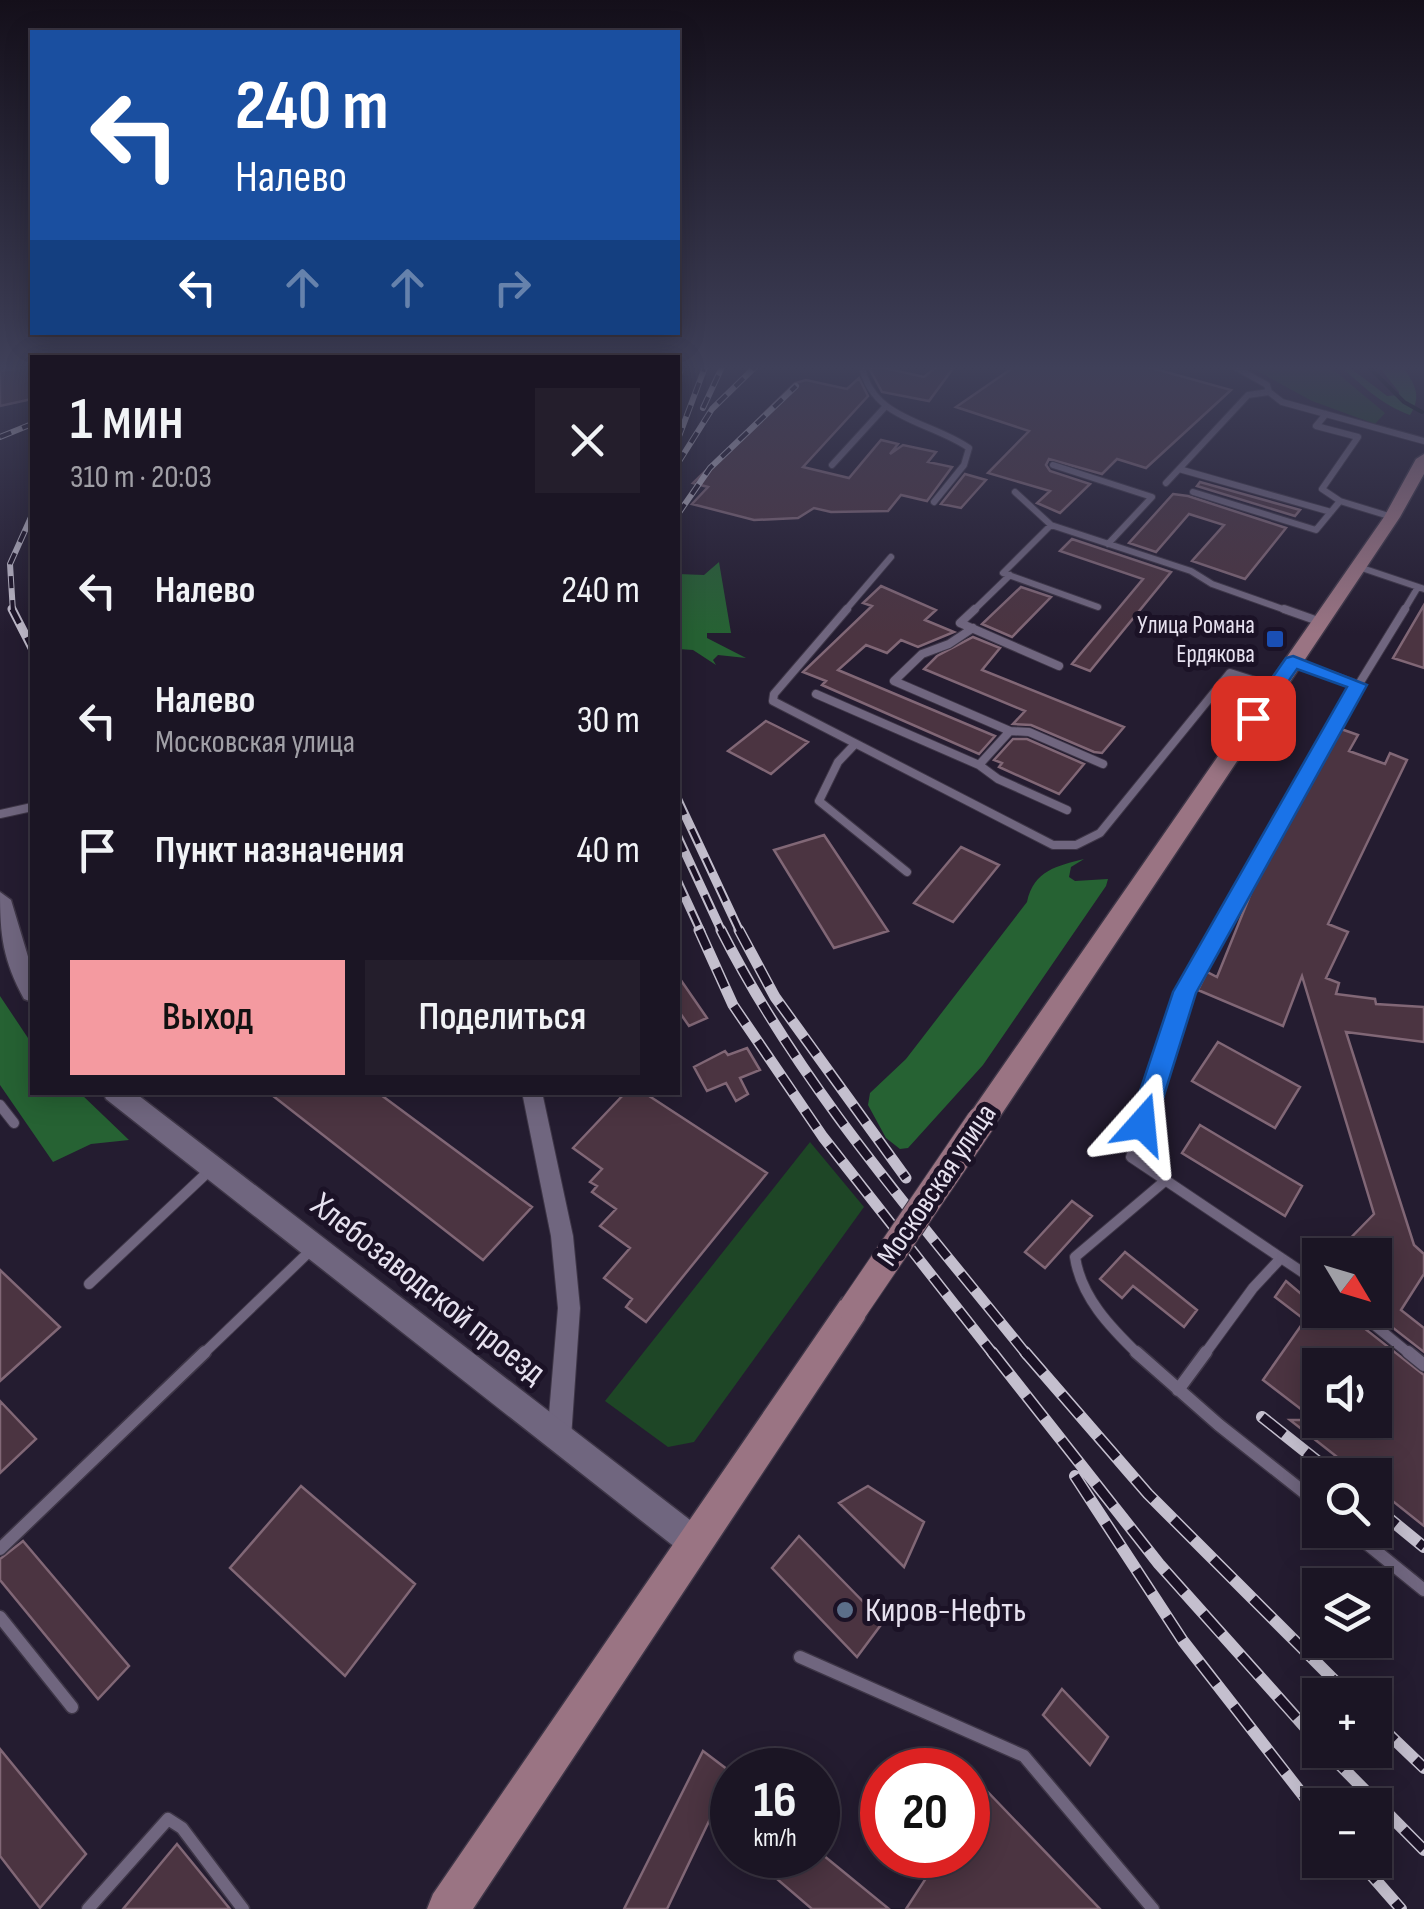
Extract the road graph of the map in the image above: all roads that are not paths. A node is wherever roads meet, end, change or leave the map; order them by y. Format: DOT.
graph roads {
  1 [pos="840,456"];
  2 [pos="967,456"];
  3 [pos="1191,456"];
  4 [pos="1345,456"];
  5 [pos="1424,459"];
  6 [pos="832,465"];
  7 [pos="1053,465"];
  8 [pos="1179,469"];
  9 [pos="1166,483"];
  10 [pos="1015,492"];
  11 [pos="1192,492"];
  12 [pos="1340,501"];
  13 [pos="934,502"];
  14 [pos="1331,512"];
  15 [pos="1392,517"];
  16 [pos="1051,525"];
  17 [pos="1108,544"];
  18 [pos="892,557"];
  19 [pos="1356,566"];
  20 [pos="1010,575"];
  21 [pos="1421,588"];
  22 [pos="1098,608"];
  23 [pos="1318,621"];
  24 [pos="972,628"];
  25 [pos="1293,662"];
  26 [pos="1059,666"];
  27 [pos="1358,685"];
  28 [pos="1274,687"];
  29 [pos="816,694"];
  30 [pos="1010,732"];
  31 [pos="855,744"];
  32 [pos="1103,764"];
  33 [pos="979,765"];
  34 [pos="30,807"];
  35 [pos="1067,810"];
  36 [pos="0,814"];
  37 [pos="906,872"];
  38 [pos="0,900"];
  39 [pos="6,945"];
  40 [pos="30,988"];
  41 [pos="119,1095"];
  42 [pos="533,1095"];
  43 [pos="0,1105"];
  44 [pos="14,1123"];
  45 [pos="212,1168"];
  46 [pos="1166,1180"];
  47 [pos="313,1248"];
  48 [pos="1281,1258"];
  49 [pos="1302,1272"];
  50 [pos="90,1284"];
  51 [pos="1378,1328"];
  52 [pos="1424,1365"];
  53 [pos="1178,1390"];
  54 [pos="560,1438"];
  55 [pos="1302,1490"];
  56 [pos="696,1544"];
  57 [pos="0,1548"];
  58 [pos="1372,1548"];
  59 [pos="1424,1590"];
  60 [pos="0,1618"];
  61 [pos="800,1657"];
  62 [pos="72,1707"];
  63 [pos="88,1909"];
  64 [pos="243,1909"];
  65 [pos="448,1909"];
  66 [pos="1152,1909"];
  1 -- 6 [label="lane"];
  2 -- 13 [label="lane"];
  3 -- 8 [label="lane"];
  4 -- 12 [label="lane"];
  5 -- 15 [label="main road, Московская улица"];
  7 -- 17 [label="lane"];
  8 -- 9 [label="lane"];
  8 -- 14 [label="lane"];
  10 -- 16 [label="lane"];
  11 -- 14 [label="lane"];
  12 -- 14 [label="lane"];
  12 -- 15 [label="lane"];
  15 -- 19 [label="main road, Московская улица"];
  16 -- 17 [label="lane"];
  16 -- 20 [label="lane"];
  17 -- 23 [label="lane"];
  18 -- 31 [label="lane"];
  19 -- 21 [label="lane"];
  19 -- 23 [label="main road, Московская улица"];
  20 -- 22 [label="lane"];
  20 -- 24 [label="lane"];
  21 -- 27 [label="lane"];
  23 -- 25 [label="main road, Московская улица"];
  24 -- 26 [label="lane"];
  24 -- 30 [label="lane"];
  25 -- 27 [label="lane"];
  25 -- 28 [label="main road, Московская улица"];
  27 -- 46 [label="lane"];
  28 -- 31 [label="lane"];
  28 -- 56 [label="main road, Московская улица, bridge"];
  29 -- 33 [label="lane"];
  30 -- 32 [label="lane"];
  30 -- 33 [label="lane"];
  31 -- 37 [label="lane"];
  33 -- 35 [label="lane"];
  34 -- 36 [label="lane"];
  38 -- 39 [label="street"];
  39 -- 40 [label="street"];
  41 -- 45 [label="street, Хлебозаводской проезд"];
  42 -- 54 [label="street"];
  43 -- 44 [label="lane"];
  45 -- 47 [label="street, Хлебозаводской проезд"];
  45 -- 50 [label="lane"];
  46 -- 48 [label="lane"];
  46 -- 53 [label="lane"];
  47 -- 54 [label="street, Хлебозаводской проезд"];
  47 -- 57 [label="lane"];
  48 -- 49 [label="lane"];
  48 -- 53 [label="lane"];
  51 -- 52 [label="lane"];
  53 -- 55 [label="lane"];
  54 -- 56 [label="street, Хлебозаводской проезд"];
  56 -- 65 [label="main road, Московская улица"];
  58 -- 59 [label="lane"];
  60 -- 62 [label="lane"];
  61 -- 66 [label="lane"];
  63 -- 64 [label="lane"];
}
